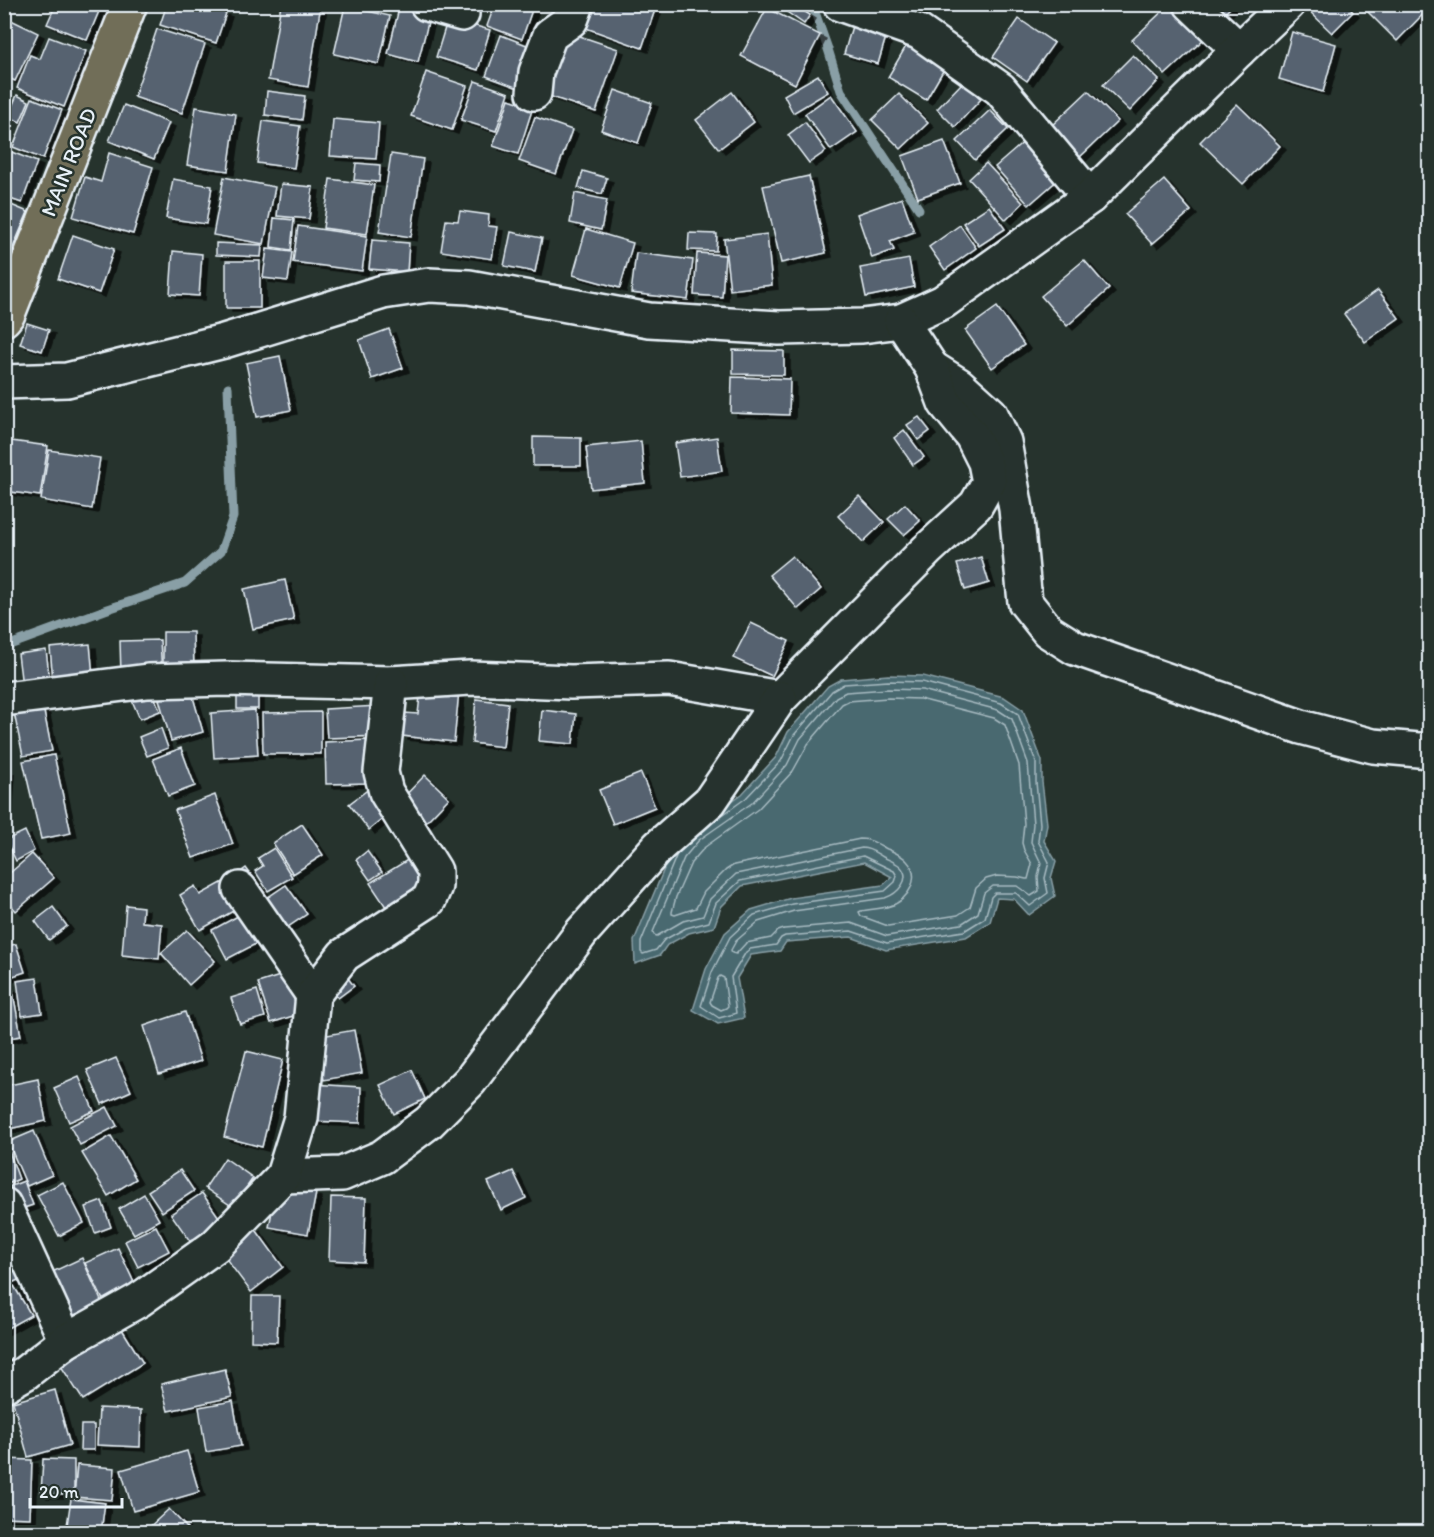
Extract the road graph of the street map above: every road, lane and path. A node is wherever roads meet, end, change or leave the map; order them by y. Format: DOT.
graph roads {
  1 [pos="130,4"];
  2 [pos="427,4"];
  3 [pos="577,4"];
  4 [pos="840,4"];
  5 [pos="1191,4"];
  6 [pos="1288,4"];
  7 [pos="880,11"];
  8 [pos="462,14"];
  9 [pos="1239,50"];
  10 [pos="534,93"];
  11 [pos="1090,197"];
  12 [pos="6,315"];
  13 [pos="901,321"];
  14 [pos="932,368"];
  15 [pos="4,382"];
  16 [pos="391,683"];
  17 [pos="780,698"];
  18 [pos="4,699"];
  19 [pos="1430,751"];
  20 [pos="240,890"];
  21 [pos="313,995"];
  22 [pos="284,1176"];
  23 [pos="4,1205"];
  24 [pos="66,1341"];
  25 [pos="4,1386"];
  1 -- 12 [label="main road, MAIN ROAD"];
  2 -- 8 [label="street"];
  3 -- 10 [label="street"];
  4 -- 7 [label="street"];
  5 -- 9 [label="street"];
  6 -- 9 [label="street"];
  7 -- 11 [label="street"];
  9 -- 11 [label="street"];
  11 -- 13 [label="street"];
  13 -- 14 [label="street"];
  13 -- 15 [label="street"];
  14 -- 17 [label="street"];
  14 -- 19 [label="street"];
  16 -- 17 [label="street"];
  16 -- 18 [label="street"];
  16 -- 21 [label="street"];
  17 -- 22 [label="street"];
  20 -- 21 [label="street"];
  21 -- 22 [label="street"];
  22 -- 24 [label="street"];
  23 -- 24 [label="street"];
  24 -- 25 [label="street"];
}
